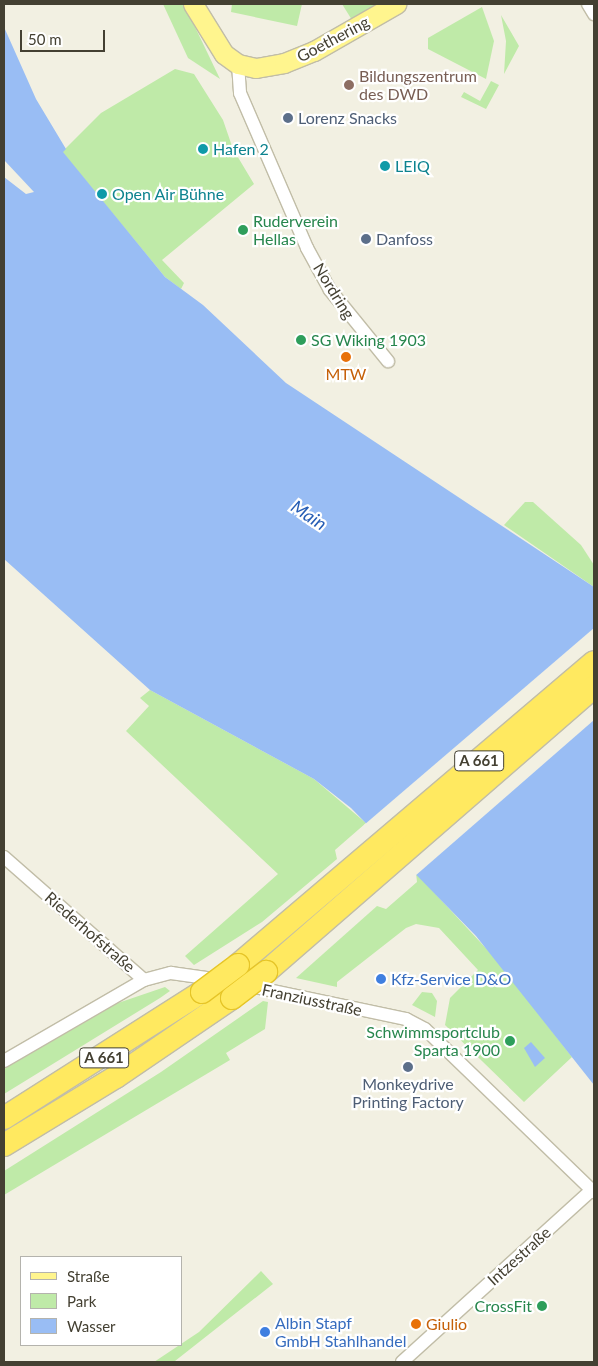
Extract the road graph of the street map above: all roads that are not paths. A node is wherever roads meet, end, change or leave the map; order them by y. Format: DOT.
graph roads {
  1 [pos="193,4"];
  2 [pos="396,4"];
  3 [pos="588,4"];
  4 [pos="594,14"];
  5 [pos="244,65"];
  6 [pos="388,361"];
  7 [pos="594,662"];
  8 [pos="594,687"];
  9 [pos="4,857"];
  10 [pos="144,980"];
  11 [pos="4,1060"];
  12 [pos="4,1118"];
  13 [pos="4,1145"];
  14 [pos="593,1191"];
  15 [pos="402,1362"];
  1 -- 5 [label="main road"];
  2 -- 5 [label="main road, Goethering"];
  3 -- 4 [label="street"];
  5 -- 6 [label="street, Nordring"];
  7 -- 12 [label="highway, A 661, bridge"];
  8 -- 13 [label="highway, A 661, bridge"];
  9 -- 10 [label="street, Riederhofstraße"];
  10 -- 11 [label="street, Riederhofstraße"];
  10 -- 14 [label="street, Franziusstraße"];
  14 -- 15 [label="street, Intzestraße"];
}
